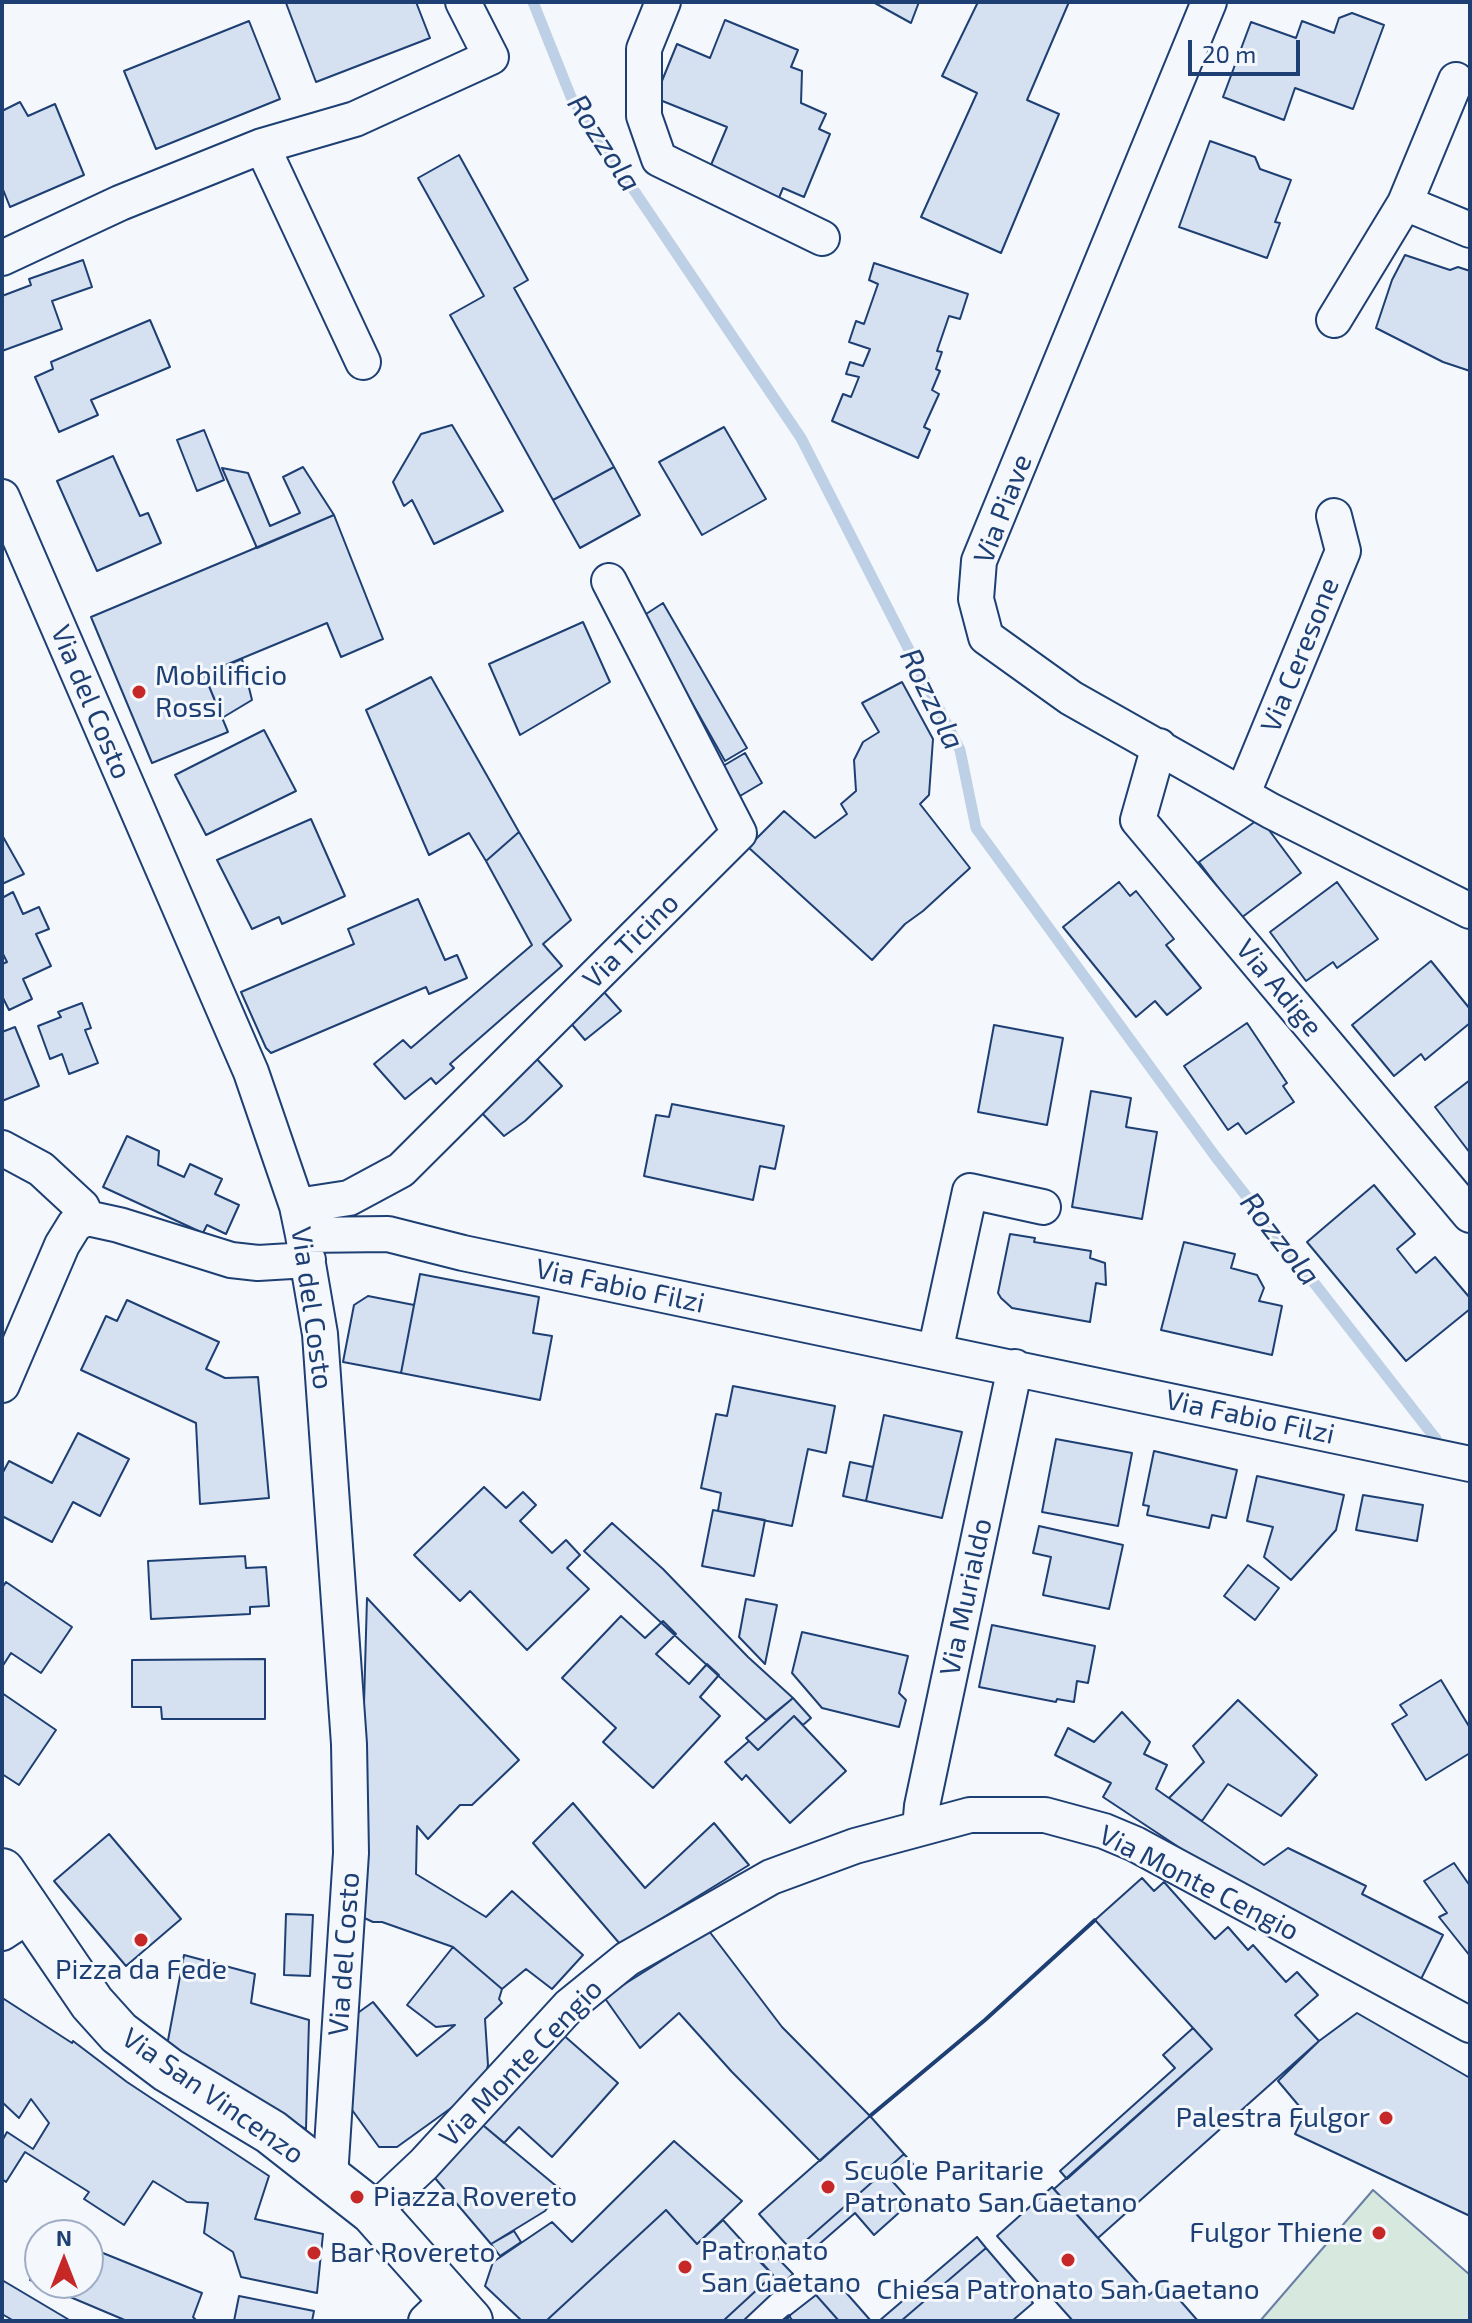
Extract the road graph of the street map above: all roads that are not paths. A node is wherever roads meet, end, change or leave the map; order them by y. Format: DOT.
graph roads {
  1 [pos="463,2"];
  2 [pos="663,2"];
  3 [pos="1209,2"];
  4 [pos="1456,80"];
  5 [pos="262,146"];
  6 [pos="1405,203"];
  7 [pos="1470,230"];
  8 [pos="822,238"];
  9 [pos="2,258"];
  10 [pos="1334,320"];
  11 [pos="363,362"];
  12 [pos="2,497"];
  13 [pos="1334,516"];
  14 [pos="609,581"];
  15 [pos="1159,746"];
  16 [pos="1243,793"];
  17 [pos="1470,911"];
  18 [pos="2,1148"];
  19 [pos="1043,1207"];
  20 [pos="1470,1215"];
  21 [pos="87,1218"];
  22 [pos="303,1233"];
  23 [pos="935,1352"];
  24 [pos="1015,1367"];
  25 [pos="2,1385"];
  26 [pos="1470,1464"];
  27 [pos="920,1828"];
  28 [pos="2,1871"];
  29 [pos="17,1923"];
  30 [pos="1470,2025"];
  31 [pos="330,2177"];
  32 [pos="373,2212"];
  33 [pos="449,2313"];
  1 -- 5 [label="street"];
  2 -- 8 [label="street"];
  3 -- 15 [label="street, Via Piave"];
  4 -- 6 [label="street"];
  5 -- 9 [label="street"];
  5 -- 11 [label="street"];
  6 -- 7 [label="street"];
  6 -- 10 [label="street"];
  12 -- 22 [label="street, Via del Costo"];
  13 -- 16 [label="street, Via Ceresone"];
  14 -- 22 [label="street, Via Ticino"];
  15 -- 16 [label="street, Via Piave"];
  15 -- 20 [label="street, Via Adige"];
  16 -- 17 [label="street, Via Piave"];
  18 -- 21 [label="street"];
  19 -- 23 [label="street"];
  21 -- 22 [label="street"];
  21 -- 25 [label="street"];
  22 -- 23 [label="street, Via Fabio Filzi"];
  22 -- 31 [label="street, Via del Costo"];
  23 -- 24 [label="street, Via Fabio Filzi"];
  24 -- 26 [label="street, Via Fabio Filzi"];
  24 -- 27 [label="street, Via Murialdo"];
  27 -- 30 [label="street, Via Monte Cengio"];
  27 -- 32 [label="street, Via Monte Cengio"];
  28 -- 29 [label="street, Via San Vincenzo"];
  29 -- 31 [label="street, Via San Vincenzo"];
  31 -- 32 [label="street, Via San Vincenzo"];
  32 -- 33 [label="street, Via San Vincenzo"];
}
